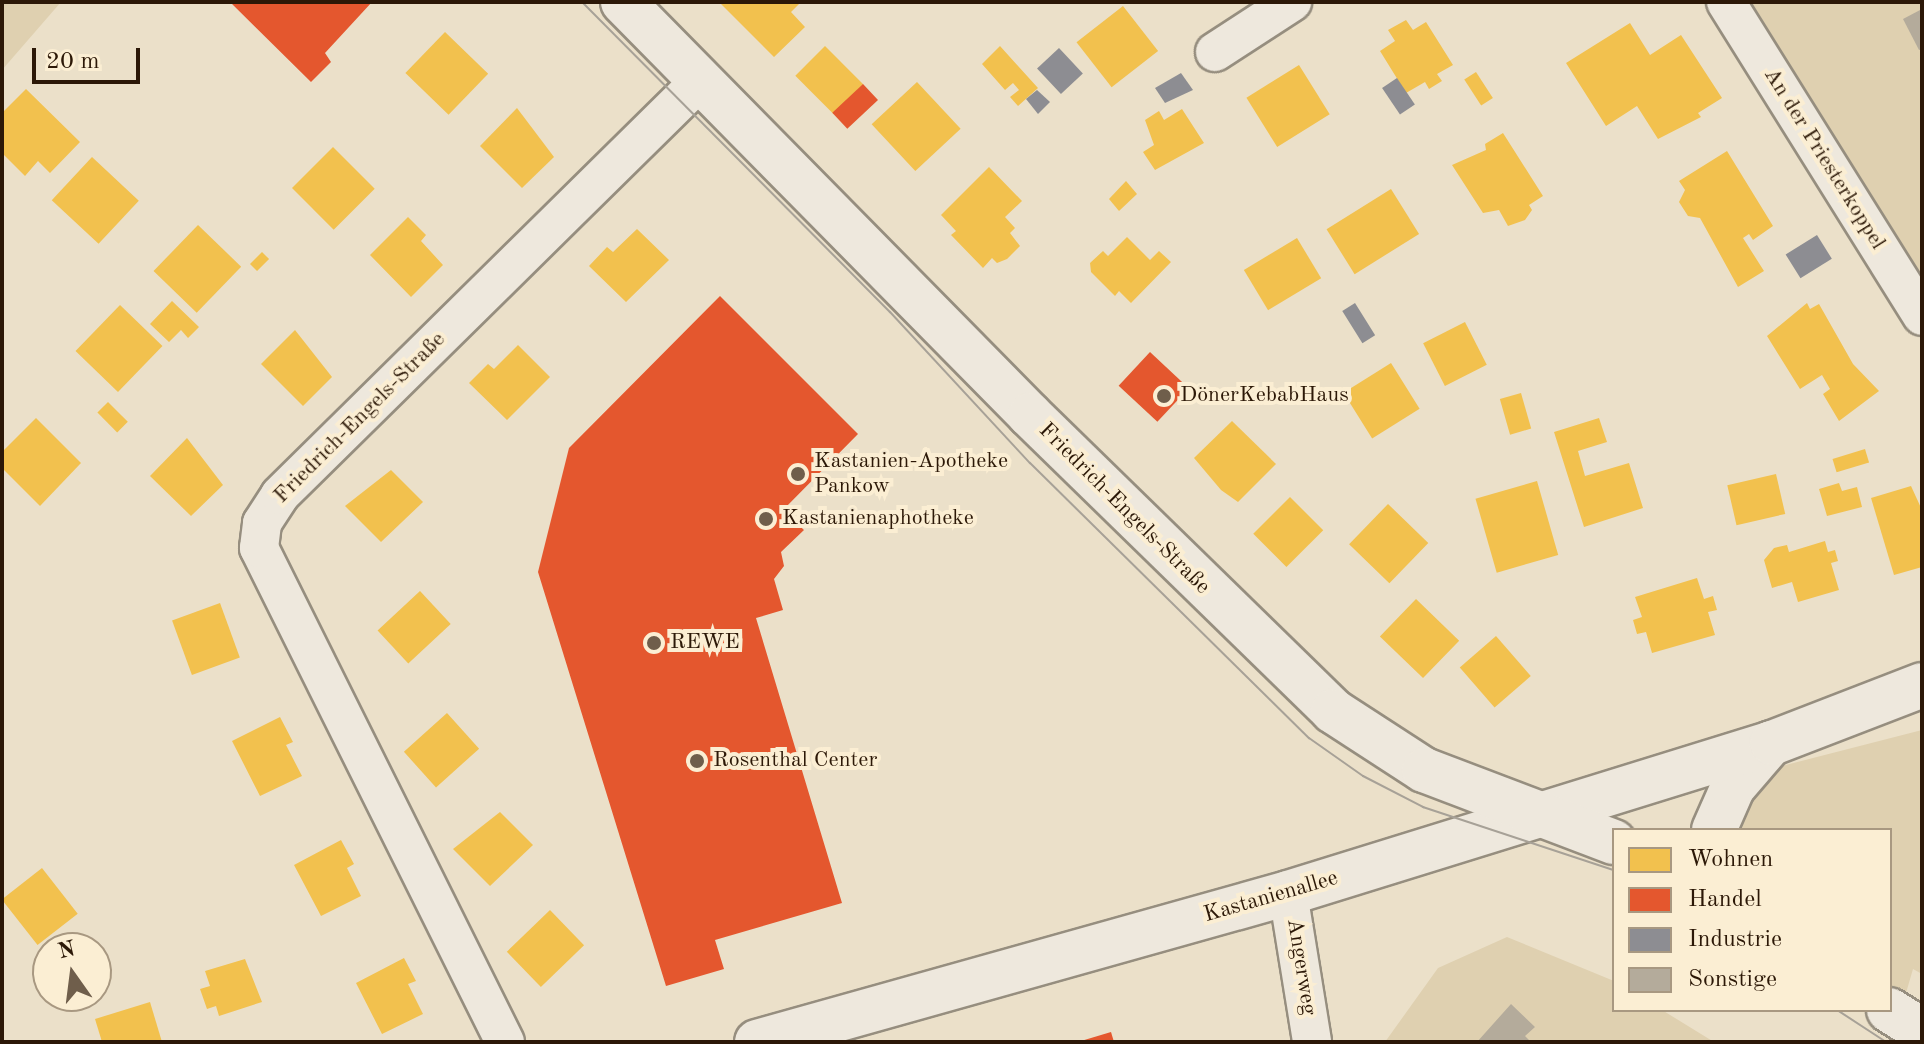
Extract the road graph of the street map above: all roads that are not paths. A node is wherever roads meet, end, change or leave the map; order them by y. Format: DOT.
graph roads {
  1 [pos="623,2"];
  2 [pos="1292,2"];
  3 [pos="1726,2"];
  4 [pos="1215,52"];
  5 [pos="701,80"];
  6 [pos="1922,316"];
  7 [pos="1922,685"];
  8 [pos="1922,718"];
  9 [pos="1776,741"];
  10 [pos="1538,813"];
  11 [pos="1715,828"];
  12 [pos="1612,841"];
  13 [pos="1288,893"];
  14 [pos="1892,1012"];
  15 [pos="1922,1031"];
  16 [pos="505,1042"];
  17 [pos="757,1042"];
  18 [pos="1312,1042"];
  1 -- 5 [label="street, Friedrich-Engels-Straße"];
  2 -- 4 [label="street"];
  3 -- 6 [label="street, An der Priesterkoppel"];
  5 -- 10 [label="street, Friedrich-Engels-Straße"];
  5 -- 16 [label="street, Friedrich-Engels-Straße"];
  7 -- 9 [label="street, Kastanienallee"];
  8 -- 9 [label="street, Kastanienallee"];
  9 -- 10 [label="street, Kastanienallee"];
  9 -- 11 [label="street"];
  10 -- 12 [label="street, Friedrich-Engels-Straße"];
  10 -- 13 [label="street, Kastanienallee"];
  13 -- 17 [label="street, Kastanienallee"];
  13 -- 18 [label="street, Angerweg"];
  14 -- 15 [label="street"];
}
